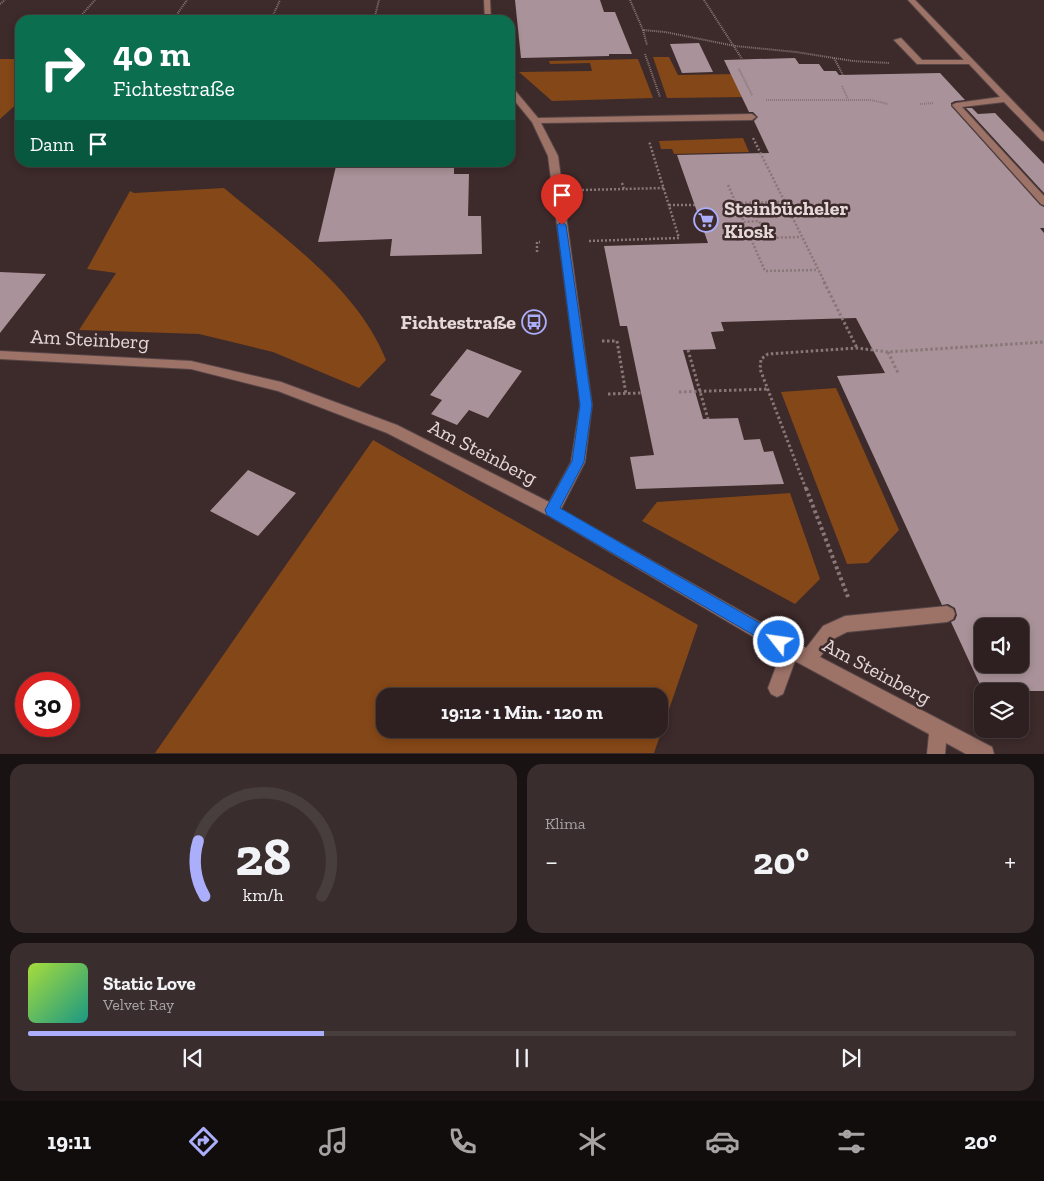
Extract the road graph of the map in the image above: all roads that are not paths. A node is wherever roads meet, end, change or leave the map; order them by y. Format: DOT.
graph roads {
  1 [pos="488,0"];
  2 [pos="911,0"];
  3 [pos="488,15"];
  4 [pos="898,40"];
  5 [pos="972,62"];
  6 [pos="515,96"];
  7 [pos="1007,100"];
  8 [pos="752,117"];
  9 [pos="536,121"];
  10 [pos="1044,138"];
  11 [pos="1044,202"];
  12 [pos="0,355"];
  13 [pos="552,510"];
  14 [pos="946,614"];
  15 [pos="791,649"];
  16 [pos="808,659"];
  17 [pos="777,688"];
  18 [pos="939,729"];
  19 [pos="936,754"];
  20 [pos="985,754"];
  1 -- 3 [label="street"];
  2 -- 5 [label="street"];
  4 -- 5 [label="street"];
  5 -- 7 [label="street"];
  6 -- 9 [label="street"];
  7 -- 10 [label="street"];
  7 -- 11 [label="street"];
  8 -- 9 [label="street"];
  9 -- 13 [label="street"];
  12 -- 13 [label="street, Am Steinberg"];
  13 -- 15 [label="street, Am Steinberg"];
  14 -- 16 [label="street"];
  15 -- 16 [label="street, Am Steinberg"];
  15 -- 17 [label="street"];
  16 -- 18 [label="street, Am Steinberg"];
  18 -- 19 [label="street"];
  18 -- 20 [label="street, Am Steinberg"];
}
